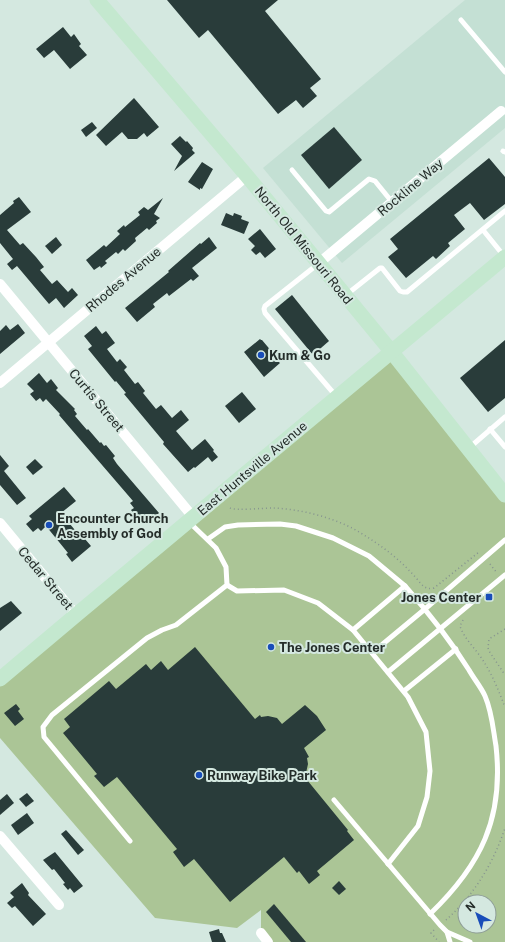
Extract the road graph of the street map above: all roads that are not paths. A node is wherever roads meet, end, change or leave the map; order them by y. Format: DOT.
graph roads {
  1 [pos="97,0"];
  2 [pos="461,20"];
  3 [pos="505,72"];
  4 [pos="503,109"];
  5 [pos="292,170"];
  6 [pos="247,176"];
  7 [pos="392,202"];
  8 [pos="505,211"];
  9 [pos="483,230"];
  10 [pos="505,257"];
  11 [pos="319,264"];
  12 [pos="0,284"];
  13 [pos="345,296"];
  14 [pos="48,342"];
  15 [pos="391,352"];
  16 [pos="0,383"];
  17 [pos="336,397"];
  18 [pos="505,417"];
  19 [pos="490,429"];
  20 [pos="505,447"];
  21 [pos="468,448"];
  22 [pos="505,495"];
  23 [pos="191,519"];
  24 [pos="0,523"];
  25 [pos="208,539"];
  26 [pos="505,540"];
  27 [pos="503,576"];
  28 [pos="227,585"];
  29 [pos="405,586"];
  30 [pos="425,609"];
  31 [pos="76,614"];
  32 [pos="440,628"];
  33 [pos="353,630"];
  34 [pos="456,649"];
  35 [pos="372,653"];
  36 [pos="388,672"];
  37 [pos="0,679"];
  38 [pos="404,691"];
  39 [pos="334,800"];
  40 [pos="0,836"];
  41 [pos="130,841"];
  42 [pos="388,864"];
  43 [pos="59,905"];
  44 [pos="430,914"];
  45 [pos="447,932"];
  46 [pos="261,933"];
  47 [pos="268,942"];
  48 [pos="450,942"];
  49 [pos="470,942"];
  1 -- 6 [label="main road, North Old Missouri Road"];
  2 -- 3 [label="lane"];
  4 -- 7 [label="street, Rockline Way"];
  5 -- 7 [label="lane"];
  6 -- 11 [label="main road, North Old Missouri Road"];
  6 -- 14 [label="street, Rhodes Avenue"];
  7 -- 11 [label="street, Rockline Way"];
  8 -- 9 [label="lane"];
  9 -- 10 [label="lane"];
  9 -- 13 [label="lane"];
  10 -- 15 [label="main road, East Huntsville Avenue"];
  11 -- 13 [label="main road, North Old Missouri Road"];
  11 -- 17 [label="lane"];
  12 -- 14 [label="street, Curtis Street"];
  13 -- 15 [label="main road, North Old Missouri Road"];
  14 -- 16 [label="street, Rhodes Avenue"];
  14 -- 23 [label="street, Curtis Street"];
  15 -- 17 [label="main road, East Huntsville Avenue"];
  15 -- 21 [label="main road, North Old Missouri Road"];
  17 -- 23 [label="main road, East Huntsville Avenue"];
  18 -- 19 [label="lane"];
  19 -- 20 [label="lane"];
  19 -- 21 [label="lane"];
  21 -- 22 [label="main road, North Old Missouri Road"];
  23 -- 25 [label="lane"];
  23 -- 31 [label="main road, East Huntsville Avenue"];
  24 -- 31 [label="street, Cedar Street"];
  25 -- 28 [label="lane"];
  25 -- 29 [label="lane"];
  26 -- 30 [label="lane"];
  27 -- 32 [label="lane"];
  28 -- 33 [label="lane"];
  28 -- 41 [label="lane"];
  29 -- 30 [label="lane"];
  29 -- 33 [label="lane"];
  30 -- 32 [label="lane"];
  30 -- 35 [label="lane"];
  31 -- 37 [label="main road, East Huntsville Avenue"];
  32 -- 34 [label="lane"];
  32 -- 36 [label="lane"];
  33 -- 35 [label="lane"];
  34 -- 38 [label="lane"];
  34 -- 44 [label="lane"];
  35 -- 36 [label="lane"];
  36 -- 38 [label="lane"];
  38 -- 42 [label="lane"];
  39 -- 42 [label="lane"];
  40 -- 43 [label="street"];
  42 -- 44 [label="lane"];
  44 -- 45 [label="lane"];
  45 -- 48 [label="lane"];
  45 -- 49 [label="lane"];
  46 -- 47 [label="street"];
}
